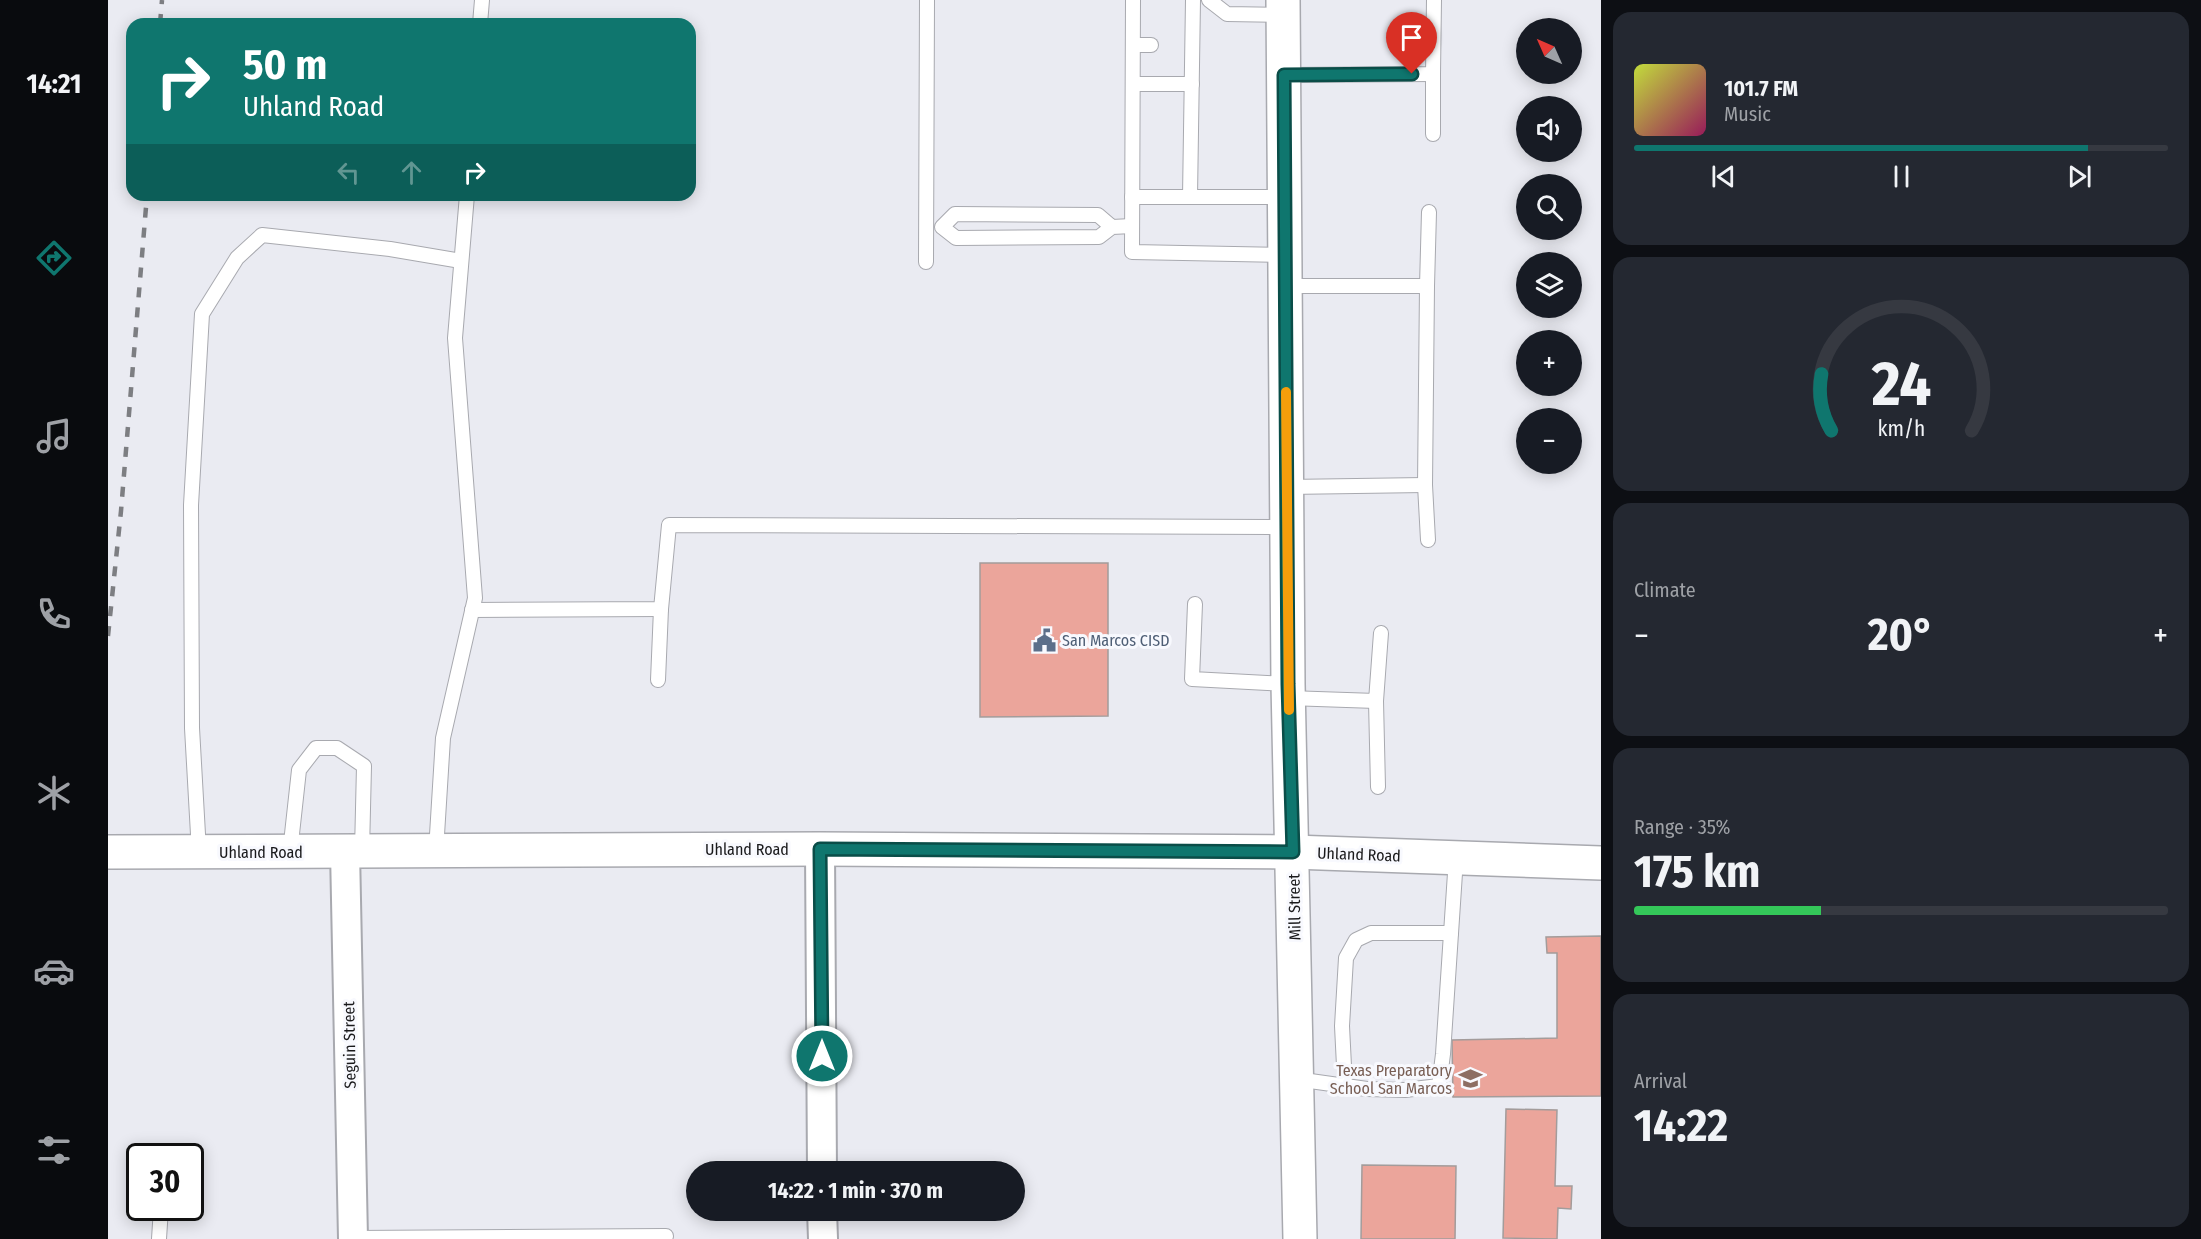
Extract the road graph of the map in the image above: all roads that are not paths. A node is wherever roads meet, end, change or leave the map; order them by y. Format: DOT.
graph roads {
  1 [pos="482,0"];
  2 [pos="927,0"];
  3 [pos="1133,0"];
  4 [pos="1194,0"];
  5 [pos="1209,0"];
  6 [pos="1434,0"];
  7 [pos="1283,7"];
  8 [pos="480,18"];
  9 [pos="1133,45"];
  10 [pos="1151,45"];
  11 [pos="1433,74"];
  12 [pos="1284,75"];
  13 [pos="1133,84"];
  14 [pos="1192,84"];
  15 [pos="1433,135"];
  16 [pos="1132,196"];
  17 [pos="1190,197"];
  18 [pos="1285,197"];
  19 [pos="466,201"];
  20 [pos="1429,212"];
  21 [pos="926,226"];
  22 [pos="1112,226"];
  23 [pos="1132,226"];
  24 [pos="942,227"];
  25 [pos="461,261"];
  26 [pos="926,262"];
  27 [pos="1285,270"];
  28 [pos="1427,286"];
  29 [pos="1425,485"];
  30 [pos="1287,487"];
  31 [pos="1287,527"];
  32 [pos="1428,540"];
  33 [pos="1195,604"];
  34 [pos="660,609"];
  35 [pos="472,610"];
  36 [pos="1381,633"];
  37 [pos="658,680"];
  38 [pos="1288,691"];
  39 [pos="1376,701"];
  40 [pos="1378,787"];
  41 [pos="820,849"];
  42 [pos="354,851"];
  43 [pos="436,851"];
  44 [pos="108,852"];
  45 [pos="199,852"];
  46 [pos="290,852"];
  47 [pos="1293,852"];
  48 [pos="1456,858"];
  49 [pos="1601,863"];
  50 [pos="1451,933"];
  51 [pos="1296,1078"];
  52 [pos="1345,1086"];
  53 [pos="822,1161"];
  54 [pos="160,1221"];
  55 [pos="822,1221"];
  56 [pos="666,1236"];
  57 [pos="353,1238"];
  58 [pos="159,1239"];
  59 [pos="823,1239"];
  60 [pos="1300,1239"];
  1 -- 8 [label="lane"];
  2 -- 21 [label="lane"];
  3 -- 9 [label="lane"];
  4 -- 14 [label="lane"];
  5 -- 7 [label="lane"];
  6 -- 11 [label="lane"];
  7 -- 12 [label="street, Mill Street"];
  9 -- 10 [label="lane"];
  9 -- 13 [label="lane"];
  11 -- 12 [label="lane"];
  11 -- 15 [label="lane"];
  12 -- 18 [label="street, Mill Street"];
  13 -- 14 [label="lane"];
  13 -- 16 [label="lane"];
  14 -- 17 [label="lane"];
  16 -- 17 [label="lane"];
  16 -- 23 [label="lane"];
  17 -- 18 [label="lane"];
  18 -- 27 [label="street, Mill Street"];
  19 -- 25 [label="lane"];
  20 -- 28 [label="lane"];
  21 -- 24 [label="lane"];
  21 -- 26 [label="lane"];
  22 -- 23 [label="lane"];
  22 -- 24 [label="lane"];
  22 -- 24 [label="lane"];
  23 -- 27 [label="lane"];
  25 -- 35 [label="lane"];
  25 -- 45 [label="lane"];
  27 -- 28 [label="lane"];
  27 -- 30 [label="street, Mill Street"];
  28 -- 29 [label="lane"];
  29 -- 30 [label="lane"];
  29 -- 32 [label="lane"];
  30 -- 31 [label="street, Mill Street"];
  31 -- 34 [label="lane"];
  31 -- 38 [label="street, Mill Street"];
  33 -- 38 [label="lane"];
  34 -- 35 [label="lane"];
  34 -- 37 [label="lane"];
  35 -- 43 [label="lane"];
  36 -- 39 [label="lane"];
  38 -- 39 [label="lane"];
  38 -- 47 [label="street, Mill Street"];
  39 -- 40 [label="lane"];
  41 -- 43 [label="street, Uhland Road"];
  41 -- 47 [label="street, Uhland Road"];
  41 -- 53 [label="street"];
  42 -- 43 [label="street, Uhland Road"];
  42 -- 46 [label="street, Uhland Road"];
  42 -- 46 [label="lane"];
  42 -- 57 [label="street, Seguin Street"];
  44 -- 45 [label="street, Uhland Road"];
  45 -- 46 [label="street, Uhland Road"];
  47 -- 48 [label="street, Uhland Road"];
  47 -- 51 [label="street, Mill Street"];
  48 -- 49 [label="street, Uhland Road"];
  48 -- 50 [label="lane"];
  50 -- 52 [label="lane"];
  50 -- 52 [label="lane"];
  51 -- 52 [label="lane"];
  51 -- 60 [label="street, Mill Street"];
  54 -- 58 [label="lane"];
  55 -- 59 [label="street"];
  56 -- 57 [label="lane"];
}
